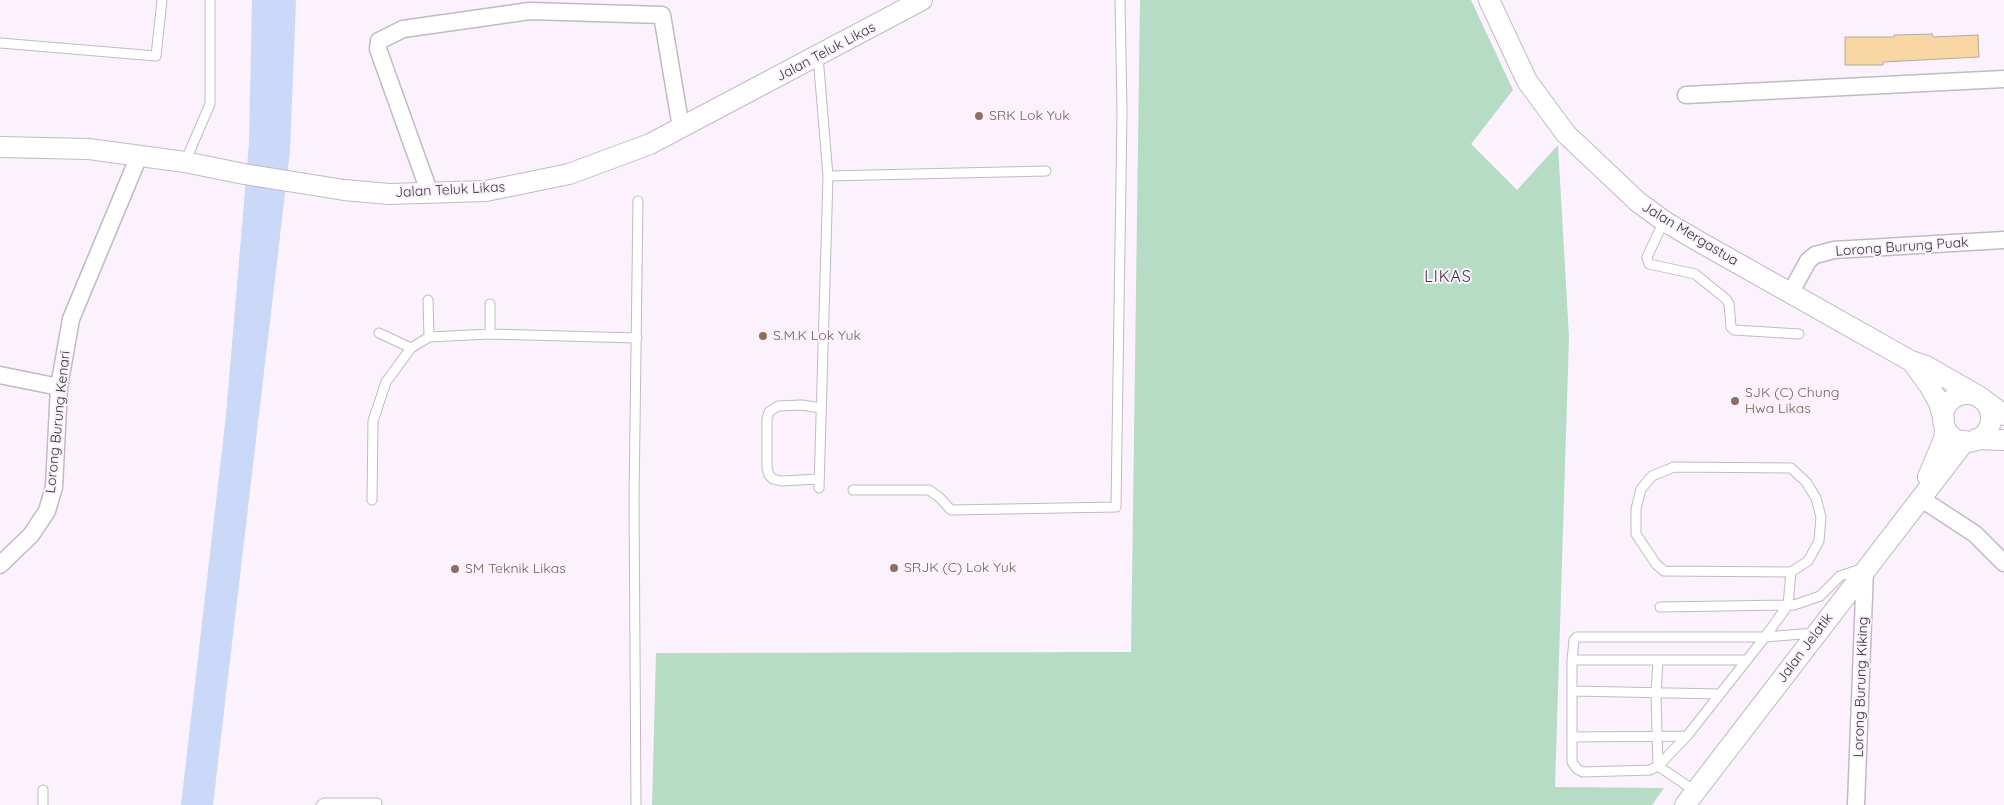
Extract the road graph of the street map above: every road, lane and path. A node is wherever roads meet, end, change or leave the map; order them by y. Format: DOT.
graph roads {
  1 [pos="162,0"];
  2 [pos="210,0"];
  3 [pos="922,0"];
  4 [pos="1120,0"];
  5 [pos="1489,0"];
  6 [pos="0,43"];
  7 [pos="818,56"];
  8 [pos="2004,79"];
  9 [pos="1686,95"];
  10 [pos="681,128"];
  11 [pos="0,147"];
  12 [pos="139,156"];
  13 [pos="185,162"];
  14 [pos="1046,171"];
  15 [pos="828,176"];
  16 [pos="430,194"];
  17 [pos="638,201"];
  18 [pos="1664,221"];
  19 [pos="2004,240"];
  20 [pos="1791,292"];
  21 [pos="428,300"];
  22 [pos="490,304"];
  23 [pos="379,333"];
  24 [pos="490,334"];
  25 [pos="1799,334"];
  26 [pos="429,337"];
  27 [pos="637,338"];
  28 [pos="411,348"];
  29 [pos="1911,361"];
  30 [pos="0,375"];
  31 [pos="60,387"];
  32 [pos="1980,397"];
  33 [pos="821,408"];
  34 [pos="2004,415"];
  35 [pos="1944,423"];
  36 [pos="1971,440"];
  37 [pos="2004,440"];
  38 [pos="854,490"];
  39 [pos="1922,494"];
  40 [pos="372,500"];
  41 [pos="2004,563"];
  42 [pos="0,565"];
  43 [pos="1866,568"];
  44 [pos="1791,572"];
  45 [pos="1788,605"];
  46 [pos="1660,606"];
  47 [pos="1817,633"];
  48 [pos="1765,637"];
  49 [pos="1572,660"];
  50 [pos="1747,660"];
  51 [pos="1658,661"];
  52 [pos="1574,691"];
  53 [pos="1656,694"];
  54 [pos="1720,694"];
  55 [pos="1687,736"];
  56 [pos="1572,737"];
  57 [pos="1656,737"];
  58 [pos="1658,766"];
  59 [pos="43,790"];
  60 [pos="1690,798"];
  61 [pos="376,803"];
  62 [pos="43,805"];
  63 [pos="321,805"];
  64 [pos="636,805"];
  65 [pos="1856,805"];
  1 -- 6 [label="lane"];
  2 -- 13 [label="lane"];
  3 -- 7 [label="street, Jalan Teluk Likas"];
  4 -- 38 [label="lane"];
  5 -- 18 [label="street, Jalan Mergastua"];
  7 -- 10 [label="street, Jalan Teluk Likas"];
  7 -- 15 [label="lane"];
  8 -- 9 [label="street"];
  10 -- 16 [label="street, Jalan Teluk Likas"];
  10 -- 16 [label="street"];
  11 -- 12 [label="street, Jalan Teluk Likas"];
  12 -- 13 [label="street, Jalan Teluk Likas"];
  12 -- 31 [label="street, Lorong Burung Kenari"];
  13 -- 16 [label="street, Jalan Teluk Likas"];
  14 -- 15 [label="lane"];
  15 -- 33 [label="lane"];
  17 -- 27 [label="lane"];
  18 -- 20 [label="street, Jalan Mergastua"];
  18 -- 25 [label="lane"];
  19 -- 20 [label="street, Lorong Burung Puak"];
  20 -- 29 [label="street, Jalan Mergastua"];
  21 -- 26 [label="lane"];
  22 -- 24 [label="lane"];
  23 -- 28 [label="lane"];
  24 -- 26 [label="lane"];
  24 -- 27 [label="lane"];
  26 -- 28 [label="lane"];
  27 -- 64 [label="lane"];
  28 -- 40 [label="lane"];
  29 -- 32 [label="street, Jalan Mergastua"];
  29 -- 35 [label="street, Jalan Mergastua"];
  30 -- 31 [label="street"];
  31 -- 42 [label="street, Lorong Burung Kenari"];
  32 -- 34 [label="street, Jalan Mergastua"];
  32 -- 35 [label="street"];
  32 -- 36 [label="street"];
  33 -- 33 [label="lane"];
  35 -- 36 [label="street"];
  35 -- 39 [label="street, Jalan Jelatik"];
  36 -- 37 [label="street"];
  36 -- 39 [label="street, Jalan Jelatik"];
  39 -- 41 [label="street"];
  39 -- 43 [label="street, Jalan Jelatik"];
  43 -- 45 [label="lane"];
  43 -- 47 [label="street, Jalan Jelatik"];
  43 -- 65 [label="street, Lorong Burung Kiking"];
  44 -- 44 [label="lane"];
  44 -- 45 [label="lane"];
  45 -- 46 [label="lane"];
  45 -- 48 [label="lane"];
  47 -- 48 [label="lane"];
  47 -- 60 [label="street, Jalan Jelatik"];
  48 -- 49 [label="lane"];
  48 -- 50 [label="lane"];
  49 -- 51 [label="lane"];
  49 -- 52 [label="lane"];
  50 -- 51 [label="lane"];
  50 -- 54 [label="lane"];
  51 -- 53 [label="lane"];
  52 -- 53 [label="lane"];
  52 -- 56 [label="lane"];
  53 -- 54 [label="lane"];
  53 -- 57 [label="lane"];
  54 -- 55 [label="lane"];
  55 -- 57 [label="lane"];
  55 -- 58 [label="lane"];
  56 -- 57 [label="lane"];
  56 -- 58 [label="lane"];
  57 -- 58 [label="lane"];
  58 -- 60 [label="lane"];
  59 -- 62 [label="lane"];
  61 -- 63 [label="lane"];
}
